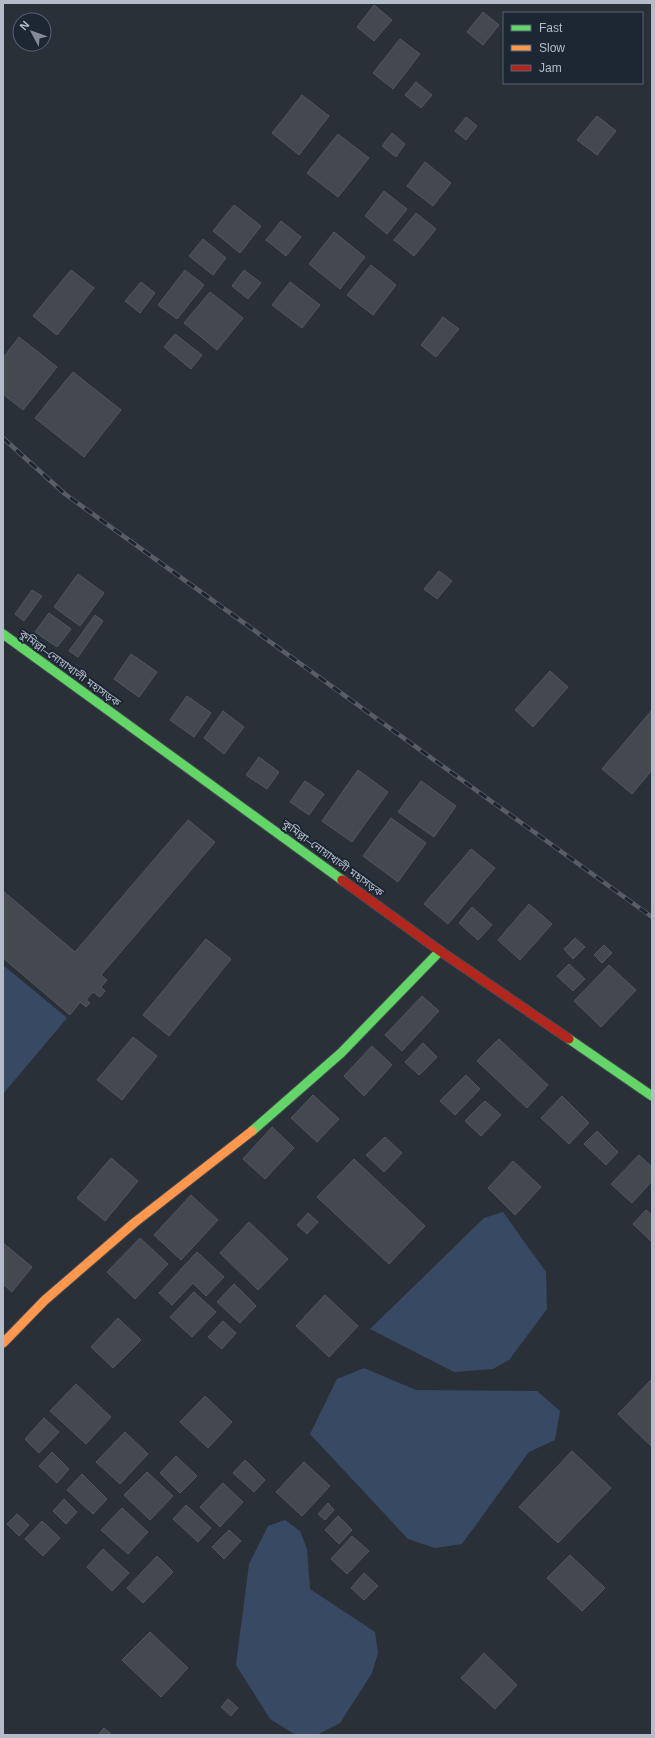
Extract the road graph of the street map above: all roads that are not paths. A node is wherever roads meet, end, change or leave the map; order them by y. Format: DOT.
graph roads {
  1 [pos="3,634"];
  2 [pos="440,951"];
  3 [pos="652,1096"];
  4 [pos="3,1343"];
  1 -- 2 [label="main road, কুমিল্লা–নোয়াখালী মহাসড়ক"];
  2 -- 3 [label="main road, কুমিল্লা–নোয়াখালী মহাসড়ক"];
  2 -- 4 [label="main road"];
}
